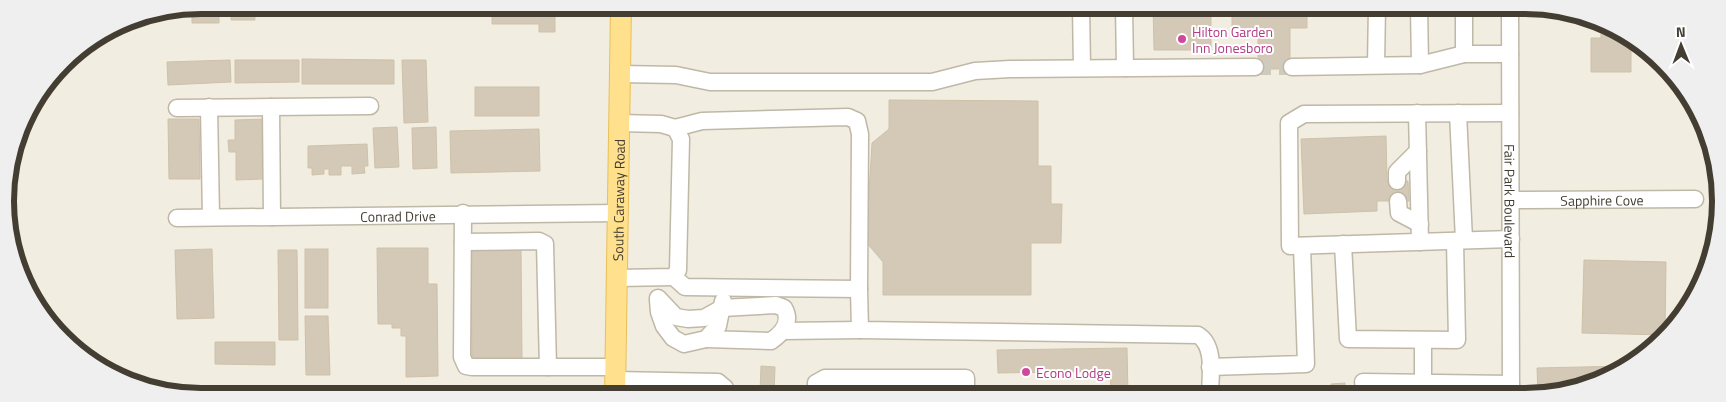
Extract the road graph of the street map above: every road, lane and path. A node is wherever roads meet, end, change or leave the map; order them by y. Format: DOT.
graph roads {
  1 [pos="621,14"];
  2 [pos="1081,14"];
  3 [pos="1124,14"];
  4 [pos="1377,14"];
  5 [pos="1419,14"];
  6 [pos="1464,14"];
  7 [pos="1510,14"];
  8 [pos="1464,54"];
  9 [pos="1510,54"];
  10 [pos="1376,65"];
  11 [pos="1420,65"];
  12 [pos="1255,67"];
  13 [pos="1292,67"];
  14 [pos="1082,68"];
  15 [pos="1125,68"];
  16 [pos="620,74"];
  17 [pos="370,106"];
  18 [pos="209,107"];
  19 [pos="271,107"];
  20 [pos="177,108"];
  21 [pos="1417,113"];
  22 [pos="1458,113"];
  23 [pos="1510,113"];
  24 [pos="619,123"];
  25 [pos="675,128"];
  26 [pos="1418,151"];
  27 [pos="1397,181"];
  28 [pos="1694,199"];
  29 [pos="1511,200"];
  30 [pos="1398,201"];
  31 [pos="463,213"];
  32 [pos="618,213"];
  33 [pos="272,217"];
  34 [pos="177,218"];
  35 [pos="211,218"];
  36 [pos="1420,224"];
  37 [pos="1511,239"];
  38 [pos="1459,240"];
  39 [pos="463,242"];
  40 [pos="1420,242"];
  41 [pos="1343,244"];
  42 [pos="1302,246"];
  43 [pos="666,277"];
  44 [pos="617,278"];
  45 [pos="725,289"];
  46 [pos="859,289"];
  47 [pos="658,298"];
  48 [pos="722,308"];
  49 [pos="860,330"];
  50 [pos="783,331"];
  51 [pos="706,339"];
  52 [pos="1423,340"];
  53 [pos="548,367"];
  54 [pos="1210,367"];
  55 [pos="615,381"];
  56 [pos="1363,382"];
  57 [pos="659,388"];
  58 [pos="723,388"];
  59 [pos="816,388"];
  60 [pos="966,388"];
  61 [pos="1210,388"];
  62 [pos="1414,388"];
  63 [pos="1423,388"];
  64 [pos="1511,388"];
  1 -- 16 [label="main road, South Caraway Road"];
  2 -- 14 [label="street"];
  3 -- 15 [label="street"];
  4 -- 10 [label="street"];
  5 -- 11 [label="street"];
  6 -- 8 [label="street"];
  7 -- 9 [label="street, Fair Park Boulevard"];
  8 -- 9 [label="street"];
  8 -- 11 [label="street"];
  9 -- 23 [label="street, Fair Park Boulevard"];
  10 -- 11 [label="street"];
  10 -- 13 [label="street"];
  12 -- 15 [label="street"];
  14 -- 15 [label="street"];
  14 -- 16 [label="street"];
  16 -- 24 [label="main road, South Caraway Road"];
  17 -- 19 [label="street"];
  18 -- 19 [label="street"];
  18 -- 20 [label="street"];
  18 -- 35 [label="street"];
  19 -- 33 [label="street"];
  21 -- 22 [label="street"];
  21 -- 26 [label="street"];
  21 -- 42 [label="street"];
  22 -- 23 [label="street"];
  22 -- 38 [label="street"];
  23 -- 29 [label="street, Fair Park Boulevard"];
  24 -- 25 [label="street"];
  24 -- 32 [label="main road, South Caraway Road"];
  25 -- 43 [label="street"];
  25 -- 46 [label="street"];
  26 -- 27 [label="street"];
  26 -- 36 [label="street"];
  28 -- 29 [label="street, Sapphire Cove"];
  29 -- 37 [label="street, Fair Park Boulevard"];
  30 -- 36 [label="street"];
  31 -- 32 [label="street, Conrad Drive"];
  31 -- 33 [label="street, Conrad Drive"];
  31 -- 39 [label="street"];
  32 -- 44 [label="main road, South Caraway Road"];
  33 -- 35 [label="street, Conrad Drive"];
  34 -- 35 [label="street, Conrad Drive"];
  36 -- 40 [label="street"];
  37 -- 38 [label="street"];
  37 -- 64 [label="street, Fair Park Boulevard"];
  38 -- 40 [label="street"];
  38 -- 52 [label="street"];
  39 -- 53 [label="street"];
  39 -- 53 [label="street"];
  40 -- 41 [label="street"];
  41 -- 42 [label="street"];
  41 -- 52 [label="street"];
  42 -- 54 [label="street"];
  43 -- 44 [label="street"];
  43 -- 45 [label="street"];
  43 -- 47 [label="street"];
  44 -- 55 [label="main road, South Caraway Road"];
  45 -- 46 [label="street"];
  45 -- 48 [label="street"];
  46 -- 49 [label="street"];
  47 -- 48 [label="street"];
  47 -- 51 [label="street"];
  48 -- 50 [label="street"];
  48 -- 51 [label="street"];
  49 -- 50 [label="street"];
  49 -- 54 [label="street"];
  50 -- 51 [label="street"];
  52 -- 63 [label="street"];
  53 -- 55 [label="street"];
  54 -- 61 [label="street"];
  55 -- 57 [label="street"];
  56 -- 62 [label="street"];
  57 -- 58 [label="street"];
  59 -- 60 [label="street"];
}
